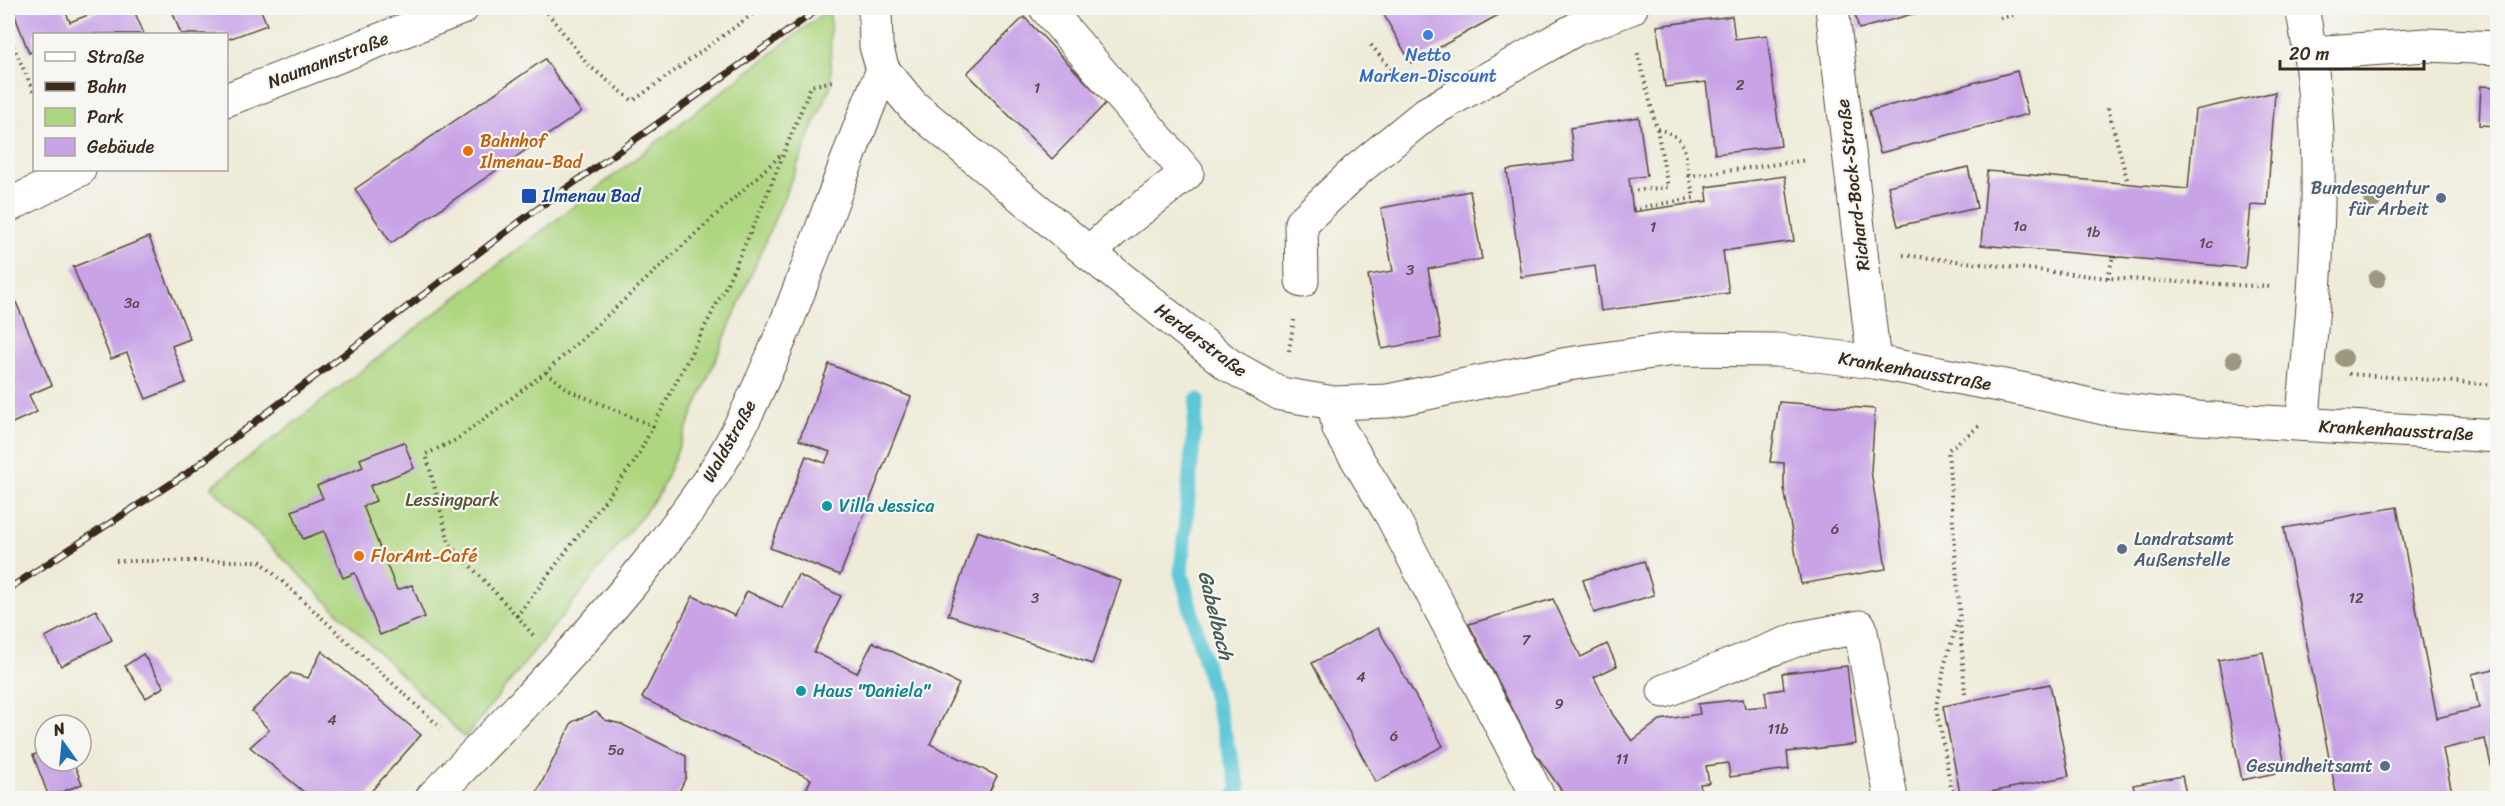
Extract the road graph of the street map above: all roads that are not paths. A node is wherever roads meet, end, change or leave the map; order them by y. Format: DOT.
graph roads {
  1 [pos="462,8"];
  2 [pos="875,8"];
  3 [pos="1046,8"];
  4 [pos="1832,8"];
  5 [pos="2302,8"];
  6 [pos="1629,9"];
  7 [pos="2498,48"];
  8 [pos="2312,53"];
  9 [pos="883,70"];
  10 [pos="228,99"];
  11 [pos="77,171"];
  12 [pos="8,206"];
  13 [pos="1089,253"];
  14 [pos="1302,281"];
  15 [pos="1874,362"];
  16 [pos="1334,403"];
  17 [pos="2302,424"];
  18 [pos="2498,436"];
  19 [pos="1664,691"];
  20 [pos="432,798"];
  21 [pos="1539,798"];
  22 [pos="1891,798"];
  1 -- 10 [label="street, Naumannstraße"];
  2 -- 9 [label="street"];
  3 -- 13 [label="street"];
  4 -- 15 [label="street, Richard-Bock-Straße"];
  5 -- 8 [label="street"];
  6 -- 14 [label="street"];
  7 -- 8 [label="street"];
  8 -- 17 [label="street"];
  9 -- 13 [label="street, Herderstraße"];
  9 -- 20 [label="street, Waldstraße"];
  11 -- 12 [label="street"];
  13 -- 16 [label="street, Herderstraße"];
  15 -- 16 [label="street, Krankenhausstraße"];
  15 -- 17 [label="street, Krankenhausstraße"];
  16 -- 21 [label="street"];
  17 -- 18 [label="street, Krankenhausstraße"];
  19 -- 22 [label="street"];
}
